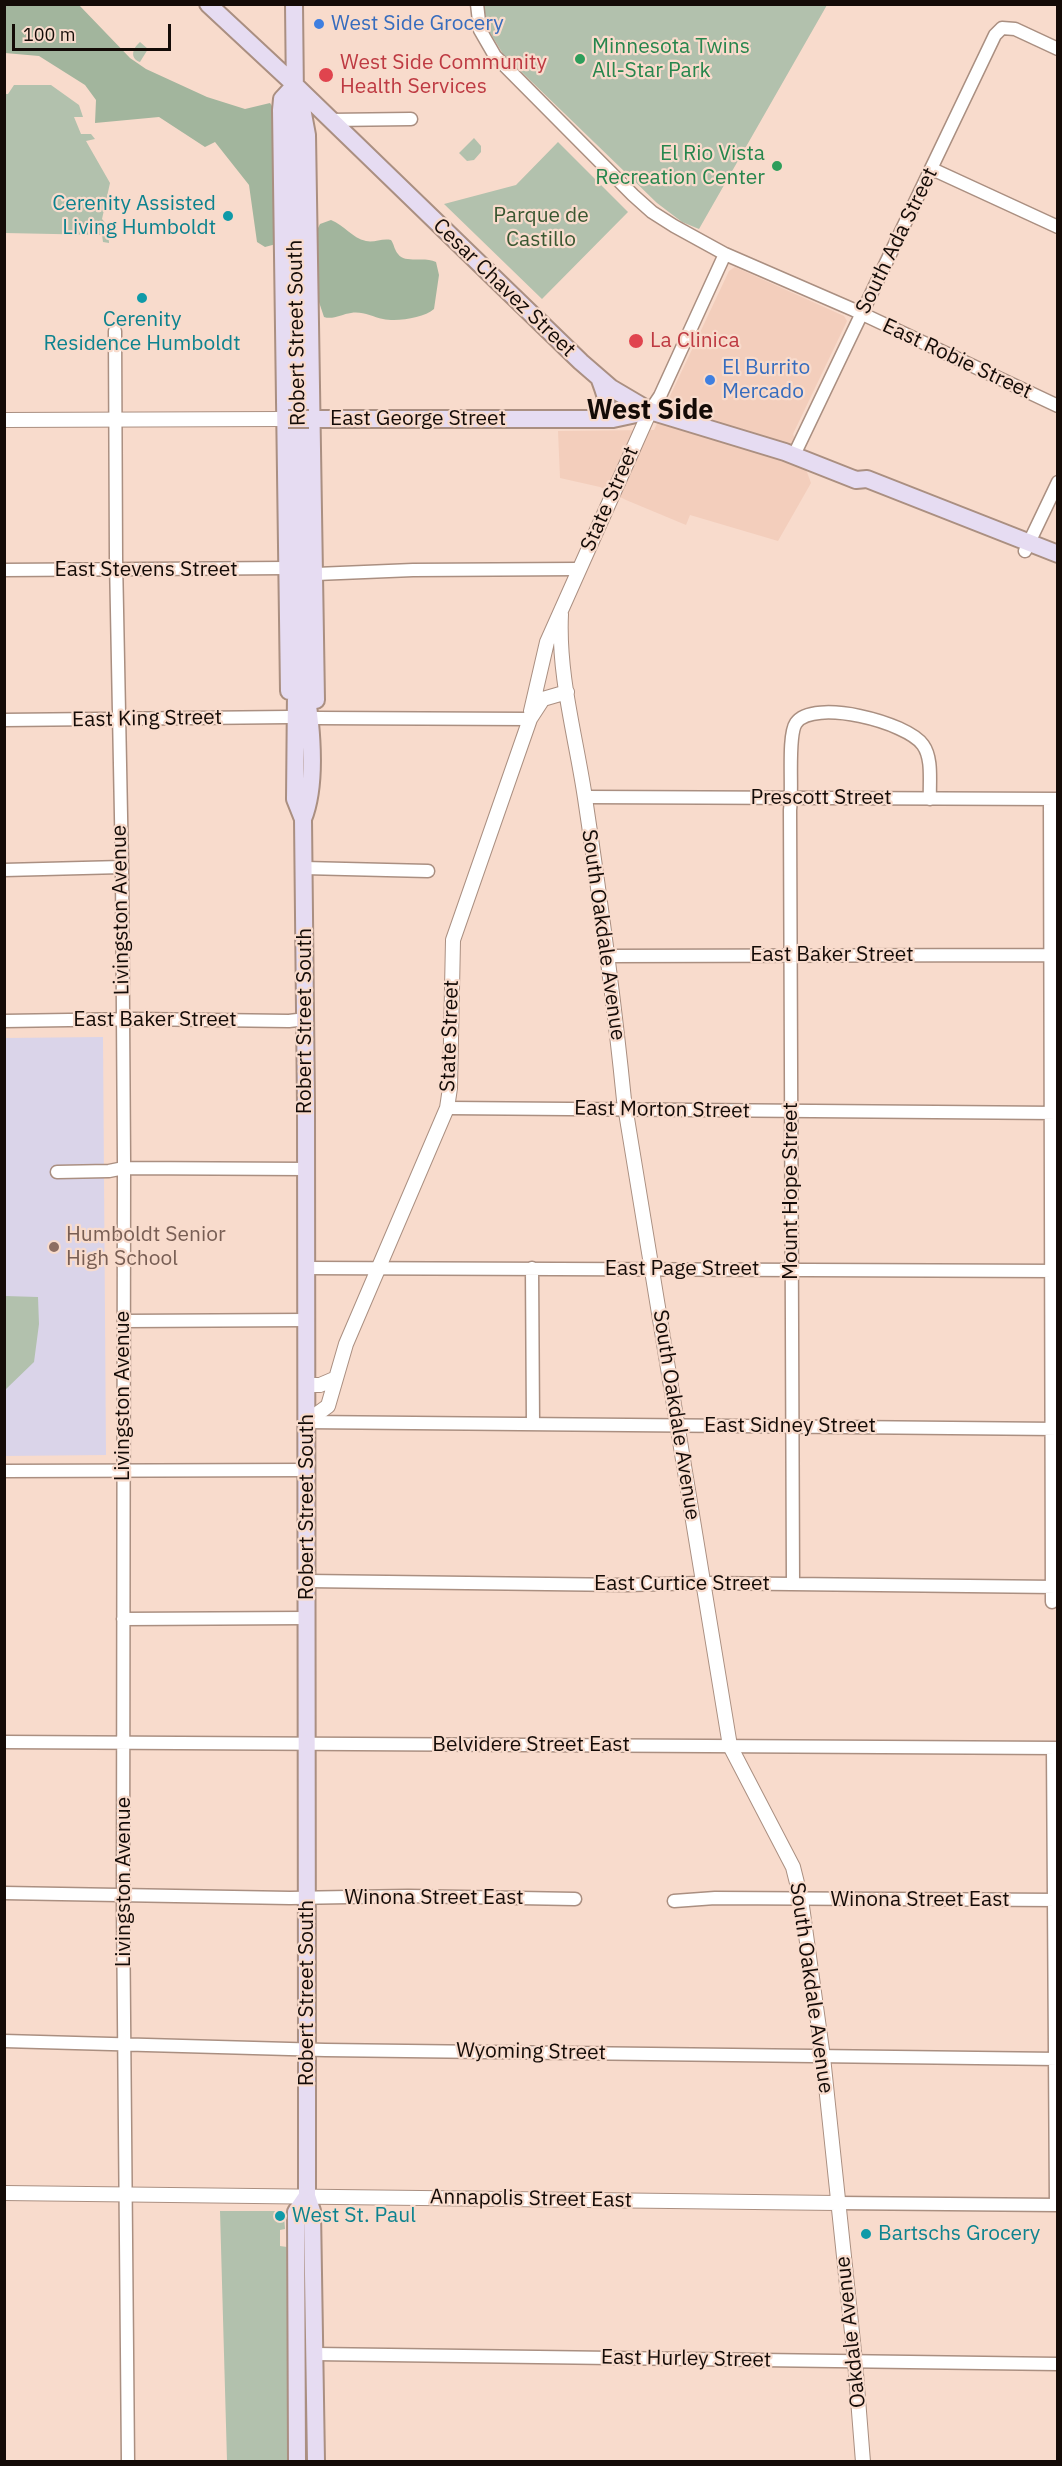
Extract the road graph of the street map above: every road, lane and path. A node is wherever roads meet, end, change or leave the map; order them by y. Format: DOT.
graph roads {
  1 [pos="208,4"];
  2 [pos="294,4"];
  3 [pos="477,4"];
  4 [pos="1058,50"];
  5 [pos="295,85"];
  6 [pos="411,119"];
  7 [pos="330,120"];
  8 [pos="932,169"];
  9 [pos="1058,228"];
  10 [pos="725,254"];
  11 [pos="861,314"];
  12 [pos="115,330"];
  13 [pos="600,380"];
  14 [pos="1058,406"];
  15 [pos="650,411"];
  16 [pos="590,418"];
  17 [pos="287,419"];
  18 [pos="311,419"];
  19 [pos="4,420"];
  20 [pos="114,420"];
  21 [pos="794,455"];
  22 [pos="1058,482"];
  23 [pos="1027,547"];
  24 [pos="1058,554"];
  25 [pos="1058,563"];
  26 [pos="287,568"];
  27 [pos="579,569"];
  28 [pos="4,570"];
  29 [pos="116,570"];
  30 [pos="315,574"];
  31 [pos="561,614"];
  32 [pos="567,692"];
  33 [pos="289,717"];
  34 [pos="316,718"];
  35 [pos="530,719"];
  36 [pos="4,720"];
  37 [pos="118,720"];
  38 [pos="303,743"];
  39 [pos="585,797"];
  40 [pos="792,797"];
  41 [pos="930,799"];
  42 [pos="1054,799"];
  43 [pos="122,867"];
  44 [pos="304,868"];
  45 [pos="4,870"];
  46 [pos="428,871"];
  47 [pos="791,955"];
  48 [pos="1053,955"];
  49 [pos="606,956"];
  50 [pos="122,1019"];
  51 [pos="306,1019"];
  52 [pos="4,1021"];
  53 [pos="447,1108"];
  54 [pos="626,1110"];
  55 [pos="792,1111"];
  56 [pos="1054,1113"];
  57 [pos="124,1168"];
  58 [pos="306,1169"];
  59 [pos="57,1172"];
  60 [pos="306,1268"];
  61 [pos="532,1268"];
  62 [pos="652,1268"];
  63 [pos="380,1269"];
  64 [pos="791,1270"];
  65 [pos="1054,1271"];
  66 [pos="307,1320"];
  67 [pos="124,1321"];
  68 [pos="334,1379"];
  69 [pos="307,1385"];
  70 [pos="306,1422"];
  71 [pos="533,1424"];
  72 [pos="678,1425"];
  73 [pos="792,1426"];
  74 [pos="1054,1429"];
  75 [pos="123,1470"];
  76 [pos="307,1470"];
  77 [pos="4,1471"];
  78 [pos="307,1581"];
  79 [pos="703,1583"];
  80 [pos="793,1584"];
  81 [pos="1054,1587"];
  82 [pos="1052,1602"];
  83 [pos="307,1617"];
  84 [pos="123,1619"];
  85 [pos="4,1742"];
  86 [pos="123,1742"];
  87 [pos="307,1744"];
  88 [pos="730,1746"];
  89 [pos="1055,1748"];
  90 [pos="4,1893"];
  91 [pos="123,1895"];
  92 [pos="307,1898"];
  93 [pos="575,1899"];
  94 [pos="801,1899"];
  95 [pos="1055,1900"];
  96 [pos="674,1901"];
  97 [pos="4,2041"];
  98 [pos="124,2044"];
  99 [pos="307,2049"];
  100 [pos="823,2057"];
  101 [pos="1057,2059"];
  102 [pos="4,2193"];
  103 [pos="125,2195"];
  104 [pos="307,2196"];
  105 [pos="837,2203"];
  106 [pos="1057,2205"];
  107 [pos="315,2354"];
  108 [pos="855,2361"];
  109 [pos="1058,2364"];
  110 [pos="128,2462"];
  111 [pos="297,2462"];
  112 [pos="316,2462"];
  113 [pos="862,2462"];
  1 -- 5 [label="main road, Cesar Chavez Street"];
  2 -- 5 [label="main road, Robert Street South"];
  3 -- 10 [label="street, East Robie Street"];
  4 -- 8 [label="street, South Ada Street"];
  5 -- 7 [label="main road, Cesar Chavez Street"];
  5 -- 17 [label="main road"];
  5 -- 18 [label="main road"];
  5 -- 38 [label="main road, Robert Street South"];
  6 -- 7 [label="street"];
  7 -- 13 [label="main road, Cesar Chavez Street"];
  8 -- 9 [label="street"];
  8 -- 11 [label="street, South Ada Street"];
  10 -- 11 [label="street, East Robie Street"];
  10 -- 15 [label="street, State Street"];
  11 -- 14 [label="street, East Robie Street"];
  11 -- 21 [label="street, South Ada Street"];
  12 -- 20 [label="street, Livingston Avenue"];
  13 -- 15 [label="main road, Cesar Chavez Street"];
  13 -- 16 [label="main road"];
  15 -- 16 [label="main road, East George Street"];
  15 -- 21 [label="main road, Cesar Chavez Street"];
  15 -- 27 [label="street, State Street"];
  16 -- 18 [label="main road, East George Street"];
  17 -- 18 [label="main road, East George Street, bridge"];
  17 -- 20 [label="street, East George Street"];
  17 -- 26 [label="main road"];
  18 -- 30 [label="main road"];
  19 -- 20 [label="street, East George Street"];
  20 -- 29 [label="street, Livingston Avenue"];
  21 -- 23 [label="main road, Cesar Chavez Street"];
  22 -- 23 [label="street"];
  23 -- 24 [label="main road, Cesar Chavez Street"];
  23 -- 25 [label="main road, Cesar Chavez Street"];
  26 -- 29 [label="street, East Stevens Street"];
  26 -- 33 [label="main road"];
  27 -- 30 [label="street"];
  27 -- 31 [label="street, State Street"];
  28 -- 29 [label="street, East Stevens Street"];
  29 -- 37 [label="street, Livingston Avenue"];
  30 -- 34 [label="main road"];
  31 -- 32 [label="street, South Oakdale Avenue"];
  31 -- 35 [label="street, State Street"];
  32 -- 35 [label="street, State Street"];
  32 -- 39 [label="street, South Oakdale Avenue"];
  33 -- 37 [label="street, East King Street"];
  33 -- 38 [label="main road"];
  34 -- 35 [label="street"];
  34 -- 38 [label="main road"];
  35 -- 53 [label="street, State Street"];
  36 -- 37 [label="street, East King Street"];
  37 -- 43 [label="street, Livingston Avenue"];
  38 -- 44 [label="main road, Robert Street South"];
  39 -- 40 [label="street, Prescott Street"];
  39 -- 49 [label="street, South Oakdale Avenue"];
  40 -- 41 [label="street, Prescott Street"];
  40 -- 41 [label="street, Mount Hope Street"];
  40 -- 47 [label="street, Mount Hope Street"];
  41 -- 42 [label="street, Prescott Street"];
  42 -- 48 [label="street"];
  43 -- 45 [label="street"];
  43 -- 50 [label="street, Livingston Avenue"];
  44 -- 46 [label="street"];
  44 -- 51 [label="main road, Robert Street South"];
  47 -- 48 [label="street, East Baker Street"];
  47 -- 49 [label="street, East Baker Street"];
  47 -- 55 [label="street, Mount Hope Street"];
  48 -- 56 [label="street"];
  49 -- 54 [label="street, South Oakdale Avenue"];
  50 -- 51 [label="street, East Baker Street"];
  50 -- 52 [label="street, East Baker Street"];
  50 -- 57 [label="street, Livingston Avenue"];
  51 -- 58 [label="main road, Robert Street South"];
  53 -- 54 [label="street, East Morton Street"];
  53 -- 63 [label="street, State Street"];
  54 -- 55 [label="street, East Morton Street"];
  54 -- 62 [label="street, South Oakdale Avenue"];
  55 -- 56 [label="street, East Morton Street"];
  55 -- 64 [label="street, Mount Hope Street"];
  56 -- 65 [label="street"];
  57 -- 58 [label="street"];
  57 -- 59 [label="street"];
  57 -- 67 [label="street, Livingston Avenue"];
  58 -- 60 [label="main road, Robert Street South"];
  60 -- 63 [label="street, East Page Street"];
  60 -- 66 [label="main road, Robert Street South"];
  61 -- 62 [label="street, East Page Street"];
  61 -- 63 [label="street, East Page Street"];
  61 -- 71 [label="street"];
  62 -- 64 [label="street, East Page Street"];
  62 -- 72 [label="street, South Oakdale Avenue"];
  63 -- 68 [label="street, State Street"];
  64 -- 65 [label="street, East Page Street"];
  64 -- 73 [label="street, Mount Hope Street"];
  65 -- 74 [label="street"];
  66 -- 67 [label="street"];
  66 -- 69 [label="main road, Robert Street South"];
  67 -- 75 [label="street, Livingston Avenue"];
  68 -- 69 [label="street"];
  68 -- 70 [label="street, State Street"];
  69 -- 70 [label="main road, Robert Street South"];
  70 -- 71 [label="street, East Sidney Street"];
  70 -- 76 [label="main road, Robert Street South"];
  71 -- 72 [label="street, East Sidney Street"];
  72 -- 73 [label="street, East Sidney Street"];
  72 -- 79 [label="street, South Oakdale Avenue"];
  73 -- 74 [label="street, East Sidney Street"];
  73 -- 80 [label="street, Mount Hope Street"];
  74 -- 81 [label="street"];
  75 -- 76 [label="street"];
  75 -- 77 [label="street"];
  75 -- 84 [label="street, Livingston Avenue"];
  76 -- 78 [label="main road, Robert Street South"];
  78 -- 79 [label="street, East Curtice Street"];
  78 -- 83 [label="main road, Robert Street South"];
  79 -- 80 [label="street, East Curtice Street"];
  79 -- 88 [label="street, South Oakdale Avenue"];
  80 -- 81 [label="street, East Curtice Street"];
  81 -- 82 [label="street"];
  83 -- 84 [label="street"];
  83 -- 87 [label="main road, Robert Street South"];
  84 -- 86 [label="street, Livingston Avenue"];
  85 -- 86 [label="street, Belvidere Street East"];
  86 -- 87 [label="street, Belvidere Street East"];
  86 -- 91 [label="street, Livingston Avenue"];
  87 -- 88 [label="street, Belvidere Street East"];
  87 -- 92 [label="main road, Robert Street South"];
  88 -- 89 [label="street, Belvidere Street East"];
  88 -- 94 [label="street, South Oakdale Avenue"];
  89 -- 95 [label="street"];
  90 -- 91 [label="street, Winona Street East"];
  91 -- 92 [label="street, Winona Street East"];
  91 -- 98 [label="street, Livingston Avenue"];
  92 -- 93 [label="street, Winona Street East"];
  92 -- 99 [label="main road, Robert Street South"];
  94 -- 95 [label="street, Winona Street East"];
  94 -- 96 [label="street, Winona Street East"];
  94 -- 100 [label="street, South Oakdale Avenue"];
  95 -- 101 [label="street"];
  97 -- 98 [label="street, Wyoming Street"];
  98 -- 99 [label="street, Wyoming Street"];
  98 -- 103 [label="street, Livingston Avenue"];
  99 -- 100 [label="street, Wyoming Street"];
  99 -- 104 [label="main road, Robert Street South"];
  100 -- 101 [label="street, Wyoming Street"];
  100 -- 105 [label="street, South Oakdale Avenue"];
  101 -- 106 [label="street"];
  102 -- 103 [label="street, Annapolis Street East"];
  103 -- 104 [label="street, Annapolis Street East"];
  103 -- 110 [label="street, Livingston Avenue"];
  104 -- 105 [label="street, Annapolis Street East"];
  104 -- 107 [label="main road, Robert Street South"];
  104 -- 111 [label="main road, Robert Street South"];
  105 -- 106 [label="street, Annapolis Street East"];
  105 -- 108 [label="street, Oakdale Avenue"];
  107 -- 108 [label="street, East Hurley Street"];
  107 -- 112 [label="main road, Robert Street South"];
  108 -- 109 [label="street, East Hurley Street"];
  108 -- 113 [label="street, Oakdale Avenue"];
}
